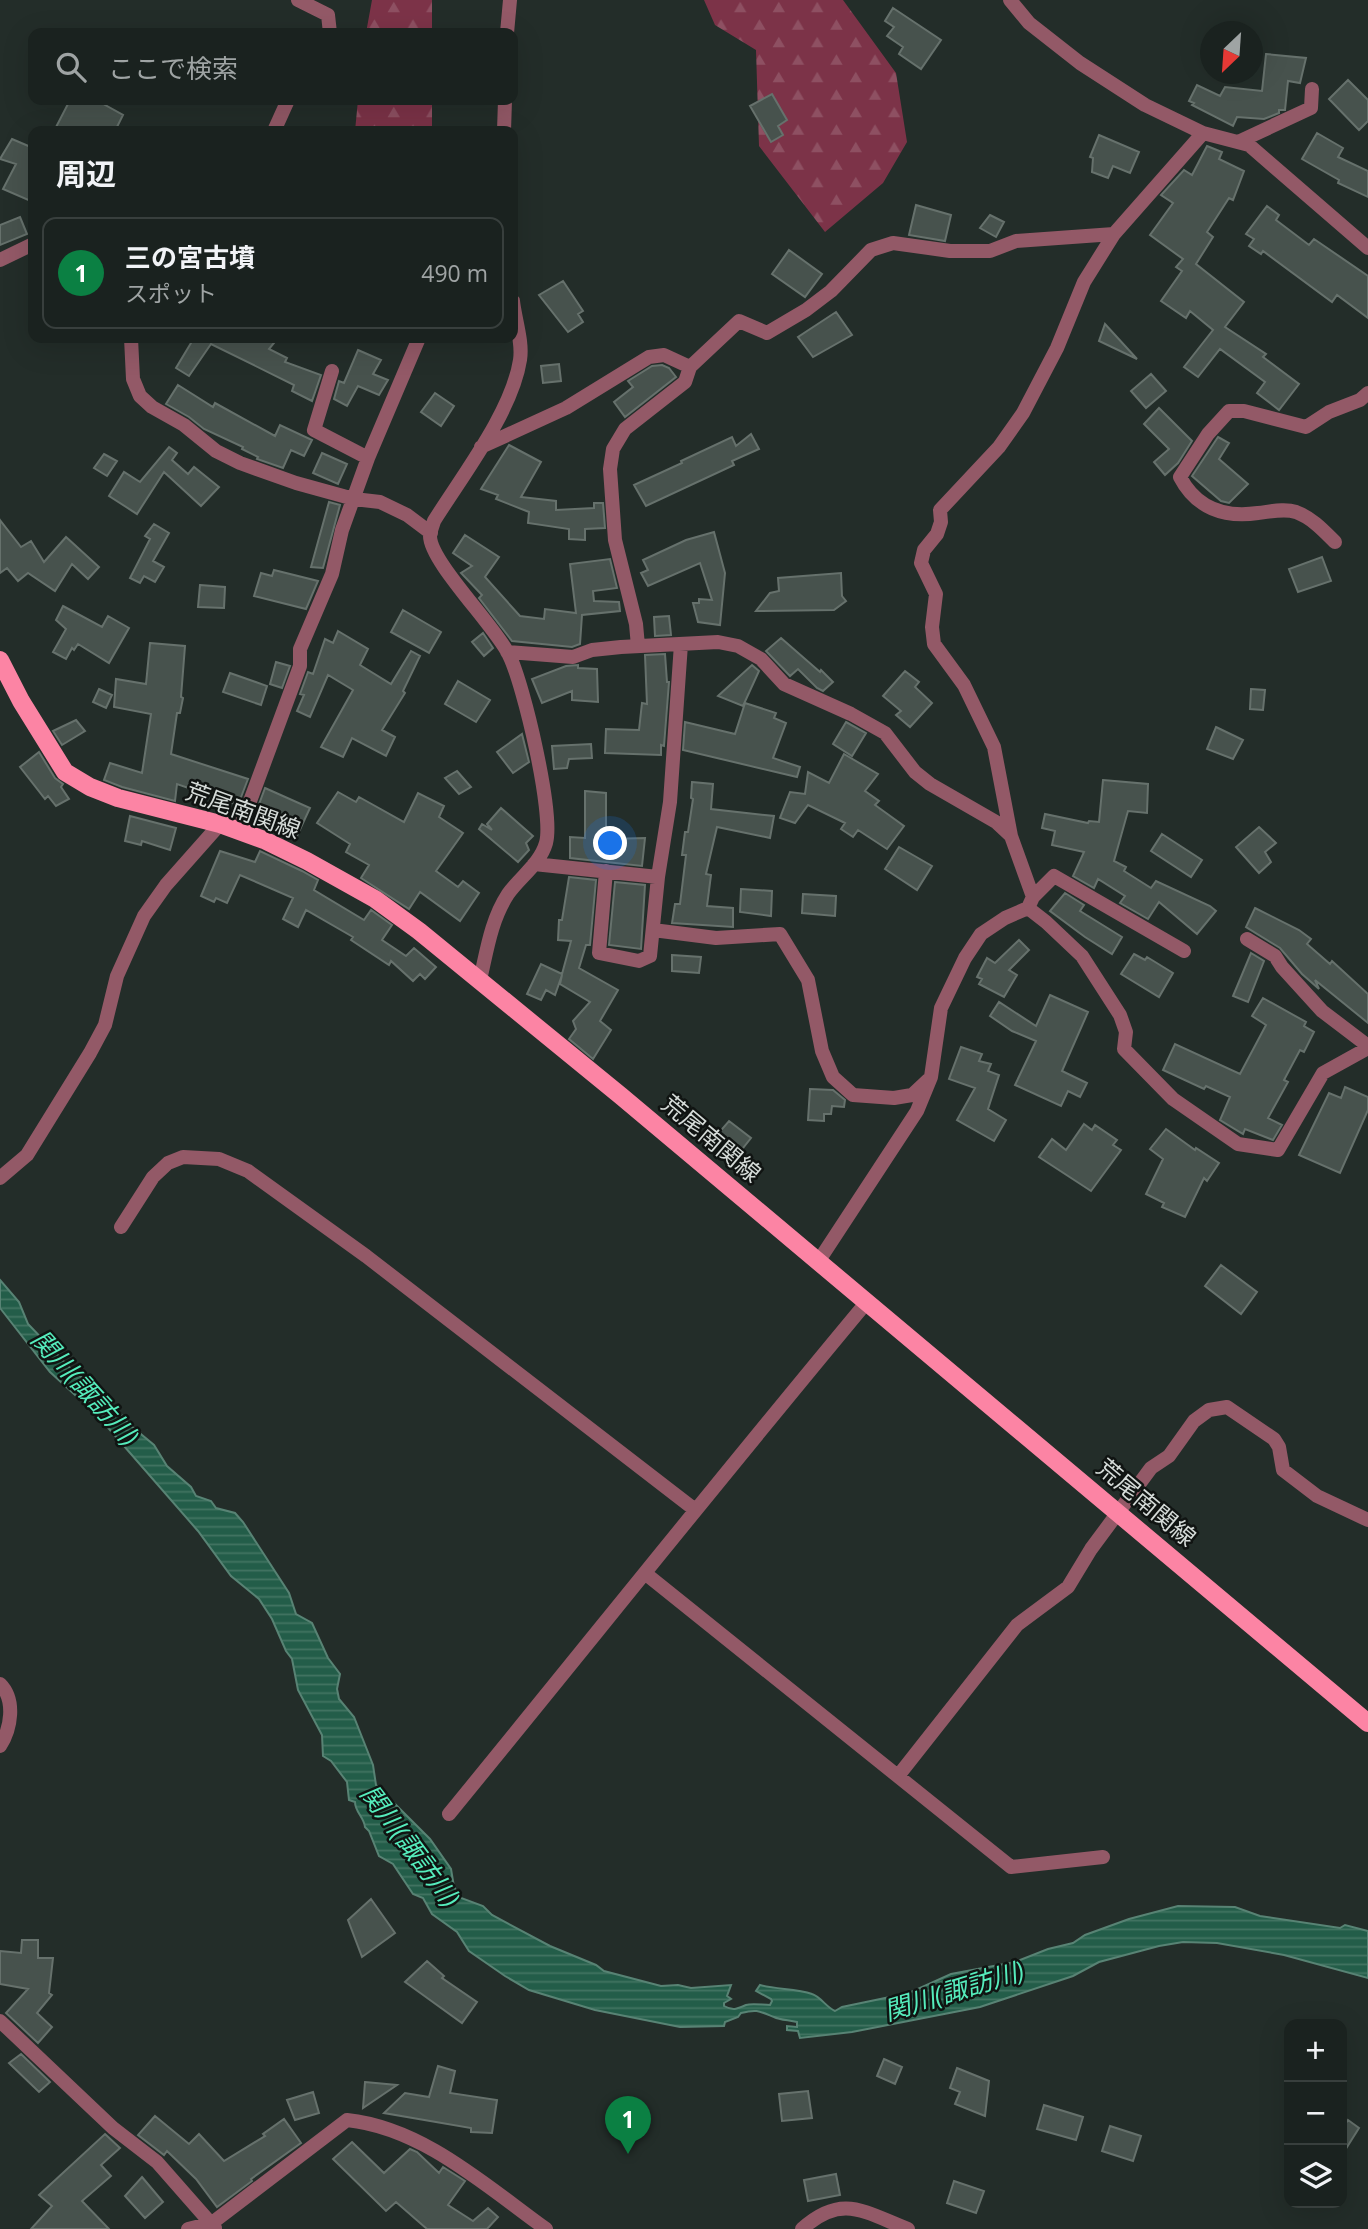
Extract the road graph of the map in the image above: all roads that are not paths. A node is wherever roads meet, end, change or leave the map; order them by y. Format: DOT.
graph roads {
  1 [pos="298,0"];
  2 [pos="510,0"];
  3 [pos="1010,0"];
  4 [pos="329,28"];
  5 [pos="507,28"];
  6 [pos="1312,89"];
  7 [pos="286,105"];
  8 [pos="505,105"];
  9 [pos="276,126"];
  10 [pos="504,126"];
  11 [pos="1203,133"];
  12 [pos="1238,142"];
  13 [pos="1114,234"];
  14 [pos="28,246"];
  15 [pos="1368,248"];
  16 [pos="0,260"];
  17 [pos="518,336"];
  18 [pos="131,343"];
  19 [pos="417,343"];
  20 [pos="690,366"];
  21 [pos="332,371"];
  22 [pos="1368,393"];
  23 [pos="480,448"];
  24 [pos="368,458"];
  25 [pos="354,499"];
  26 [pos="431,533"];
  27 [pos="1335,542"];
  28 [pos="681,643"];
  29 [pos="638,646"];
  30 [pos="507,652"];
  31 [pos="0,660"];
  32 [pos="220,824"];
  33 [pos="239,831"];
  34 [pos="1011,836"];
  35 [pos="534,864"];
  36 [pos="606,871"];
  37 [pos="658,877"];
  38 [pos="1031,903"];
  39 [pos="653,930"];
  40 [pos="1247,939"];
  41 [pos="1184,951"];
  42 [pos="480,979"];
  43 [pos="1368,1047"];
  44 [pos="932,1076"];
  45 [pos="3,1177"];
  46 [pos="121,1227"];
  47 [pos="818,1262"];
  48 [pos="866,1303"];
  49 [pos="694,1510"];
  50 [pos="1118,1511"];
  51 [pos="1368,1520"];
  52 [pos="646,1574"];
  53 [pos="0,1684"];
  54 [pos="1368,1723"];
  55 [pos="0,1746"];
  56 [pos="898,1776"];
  57 [pos="449,1814"];
  58 [pos="1103,1857"];
  59 [pos="0,2021"];
  60 [pos="214,2226"];
  61 [pos="188,2229"];
  62 [pos="546,2229"];
  63 [pos="802,2229"];
  64 [pos="908,2229"];
  1 -- 4 [label="street"];
  2 -- 5 [label="street"];
  3 -- 11 [label="street"];
  6 -- 12 [label="street"];
  7 -- 9 [label="street"];
  8 -- 10 [label="street"];
  11 -- 12 [label="street"];
  11 -- 13 [label="street"];
  12 -- 15 [label="street"];
  13 -- 20 [label="street"];
  13 -- 34 [label="street"];
  14 -- 16 [label="street"];
  17 -- 23 [label="street"];
  18 -- 25 [label="street"];
  19 -- 24 [label="street"];
  20 -- 23 [label="street"];
  20 -- 29 [label="street"];
  21 -- 24 [label="street"];
  22 -- 27 [label="street"];
  23 -- 26 [label="street"];
  24 -- 25 [label="street"];
  25 -- 26 [label="street"];
  25 -- 33 [label="street"];
  26 -- 30 [label="street"];
  28 -- 29 [label="street"];
  28 -- 34 [label="street"];
  28 -- 37 [label="street"];
  29 -- 30 [label="street"];
  30 -- 35 [label="street"];
  31 -- 32 [label="main road, 荒尾南関線"];
  32 -- 33 [label="main road, 荒尾南関線"];
  32 -- 45 [label="street"];
  33 -- 42 [label="main road, 荒尾南関線"];
  34 -- 38 [label="street"];
  35 -- 36 [label="street"];
  35 -- 42 [label="street"];
  36 -- 37 [label="street"];
  36 -- 39 [label="street"];
  37 -- 39 [label="street"];
  38 -- 41 [label="street"];
  38 -- 43 [label="street"];
  38 -- 44 [label="street"];
  39 -- 44 [label="street"];
  40 -- 43 [label="street"];
  42 -- 47 [label="main road, 荒尾南関線"];
  44 -- 47 [label="street"];
  46 -- 49 [label="street"];
  47 -- 48 [label="main road, 荒尾南関線"];
  48 -- 49 [label="street"];
  48 -- 50 [label="main road, 荒尾南関線"];
  49 -- 52 [label="street"];
  50 -- 51 [label="street"];
  50 -- 54 [label="main road, 荒尾南関線"];
  50 -- 56 [label="street"];
  52 -- 56 [label="street"];
  52 -- 57 [label="street"];
  53 -- 55 [label="street"];
  56 -- 58 [label="street"];
  59 -- 60 [label="street"];
  60 -- 61 [label="street"];
  60 -- 62 [label="street"];
  63 -- 64 [label="street"];
}
